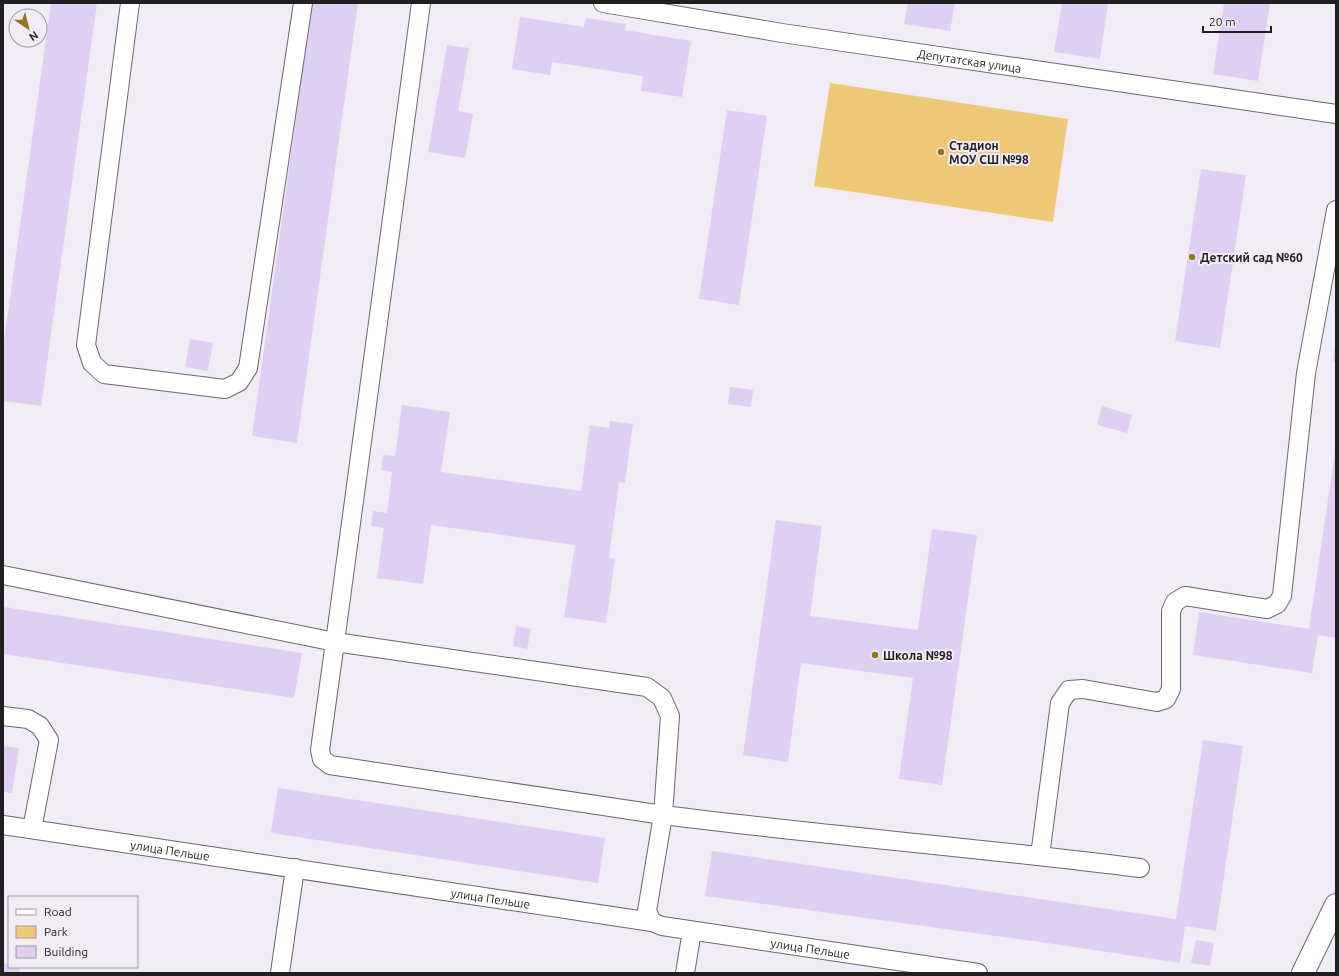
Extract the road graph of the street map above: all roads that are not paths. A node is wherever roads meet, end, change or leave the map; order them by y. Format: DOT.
graph roads {
  1 [pos="130,3"];
  2 [pos="303,3"];
  3 [pos="421,3"];
  4 [pos="603,3"];
  5 [pos="1336,114"];
  6 [pos="1336,210"];
  7 [pos="3,575"];
  8 [pos="335,642"];
  9 [pos="3,716"];
  10 [pos="663,815"];
  11 [pos="3,824"];
  12 [pos="32,829"];
  13 [pos="1040,856"];
  14 [pos="295,868"];
  15 [pos="1140,868"];
  16 [pos="1336,905"];
  17 [pos="652,922"];
  18 [pos="692,931"];
  19 [pos="280,973"];
  20 [pos="685,973"];
  21 [pos="978,973"];
  22 [pos="1303,973"];
  1 -- 2 [label="street"];
  3 -- 8 [label="street"];
  4 -- 5 [label="street, Депутатская улица"];
  6 -- 13 [label="street"];
  7 -- 8 [label="street"];
  8 -- 10 [label="street"];
  8 -- 10 [label="street"];
  9 -- 12 [label="street"];
  10 -- 13 [label="street"];
  10 -- 17 [label="street"];
  11 -- 12 [label="street, улица Пельше"];
  12 -- 14 [label="street, улица Пельше"];
  13 -- 15 [label="street"];
  14 -- 17 [label="street, улица Пельше"];
  14 -- 19 [label="street"];
  16 -- 22 [label="highway"];
  17 -- 18 [label="street, улица Пельше"];
  18 -- 20 [label="street"];
  18 -- 21 [label="street, улица Пельше"];
}
